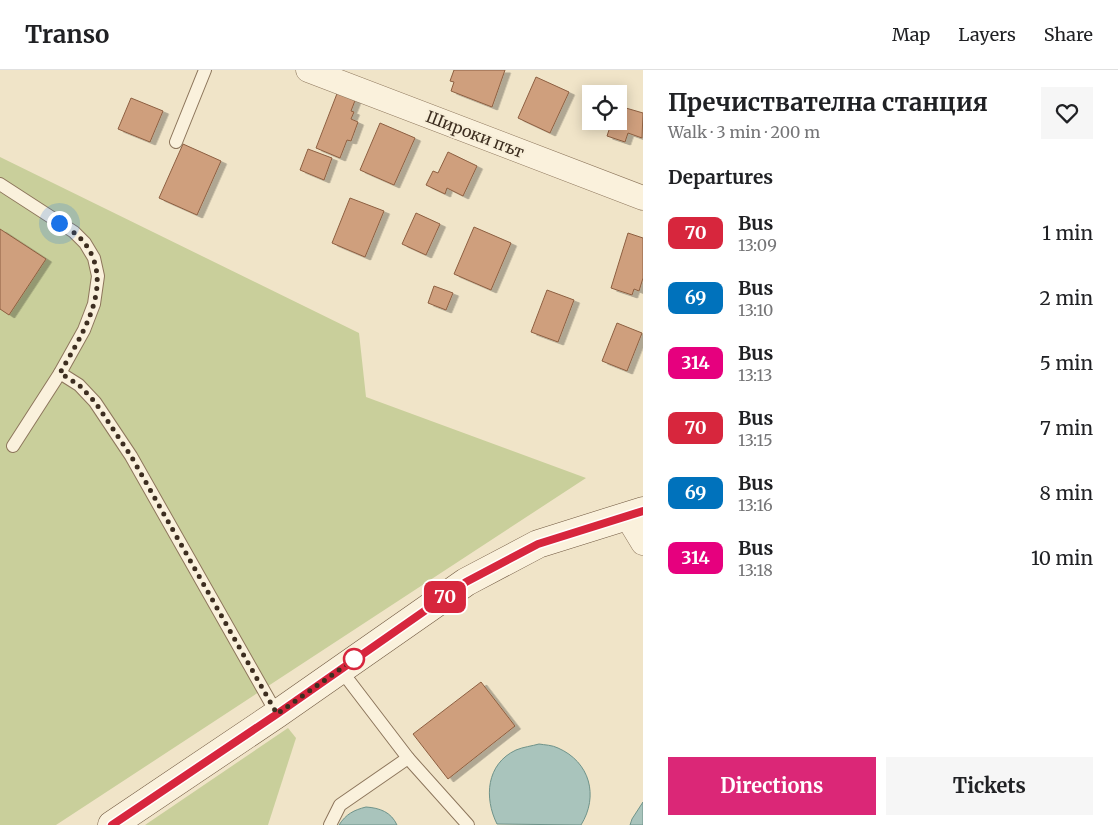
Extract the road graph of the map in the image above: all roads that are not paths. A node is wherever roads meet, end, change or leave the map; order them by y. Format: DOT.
graph roads {
  1 [pos="205,70"];
  2 [pos="308,70"];
  3 [pos="176,142"];
  4 [pos="0,184"];
  5 [pos="643,198"];
  6 [pos="60,373"];
  7 [pos="13,446"];
  8 [pos="635,513"];
  9 [pos="643,543"];
  10 [pos="340,669"];
  11 [pos="277,714"];
  12 [pos="408,758"];
  13 [pos="112,825"];
  14 [pos="330,825"];
  15 [pos="468,825"];
  1 -- 3 [label="lane"];
  2 -- 5 [label="street, Широки път"];
  4 -- 6 [label="lane"];
  6 -- 7 [label="lane"];
  6 -- 11 [label="lane"];
  8 -- 9 [label="street"];
  8 -- 10 [label="street"];
  10 -- 11 [label="street"];
  10 -- 12 [label="lane"];
  11 -- 13 [label="street"];
  12 -- 14 [label="lane"];
  12 -- 15 [label="lane"];
}
